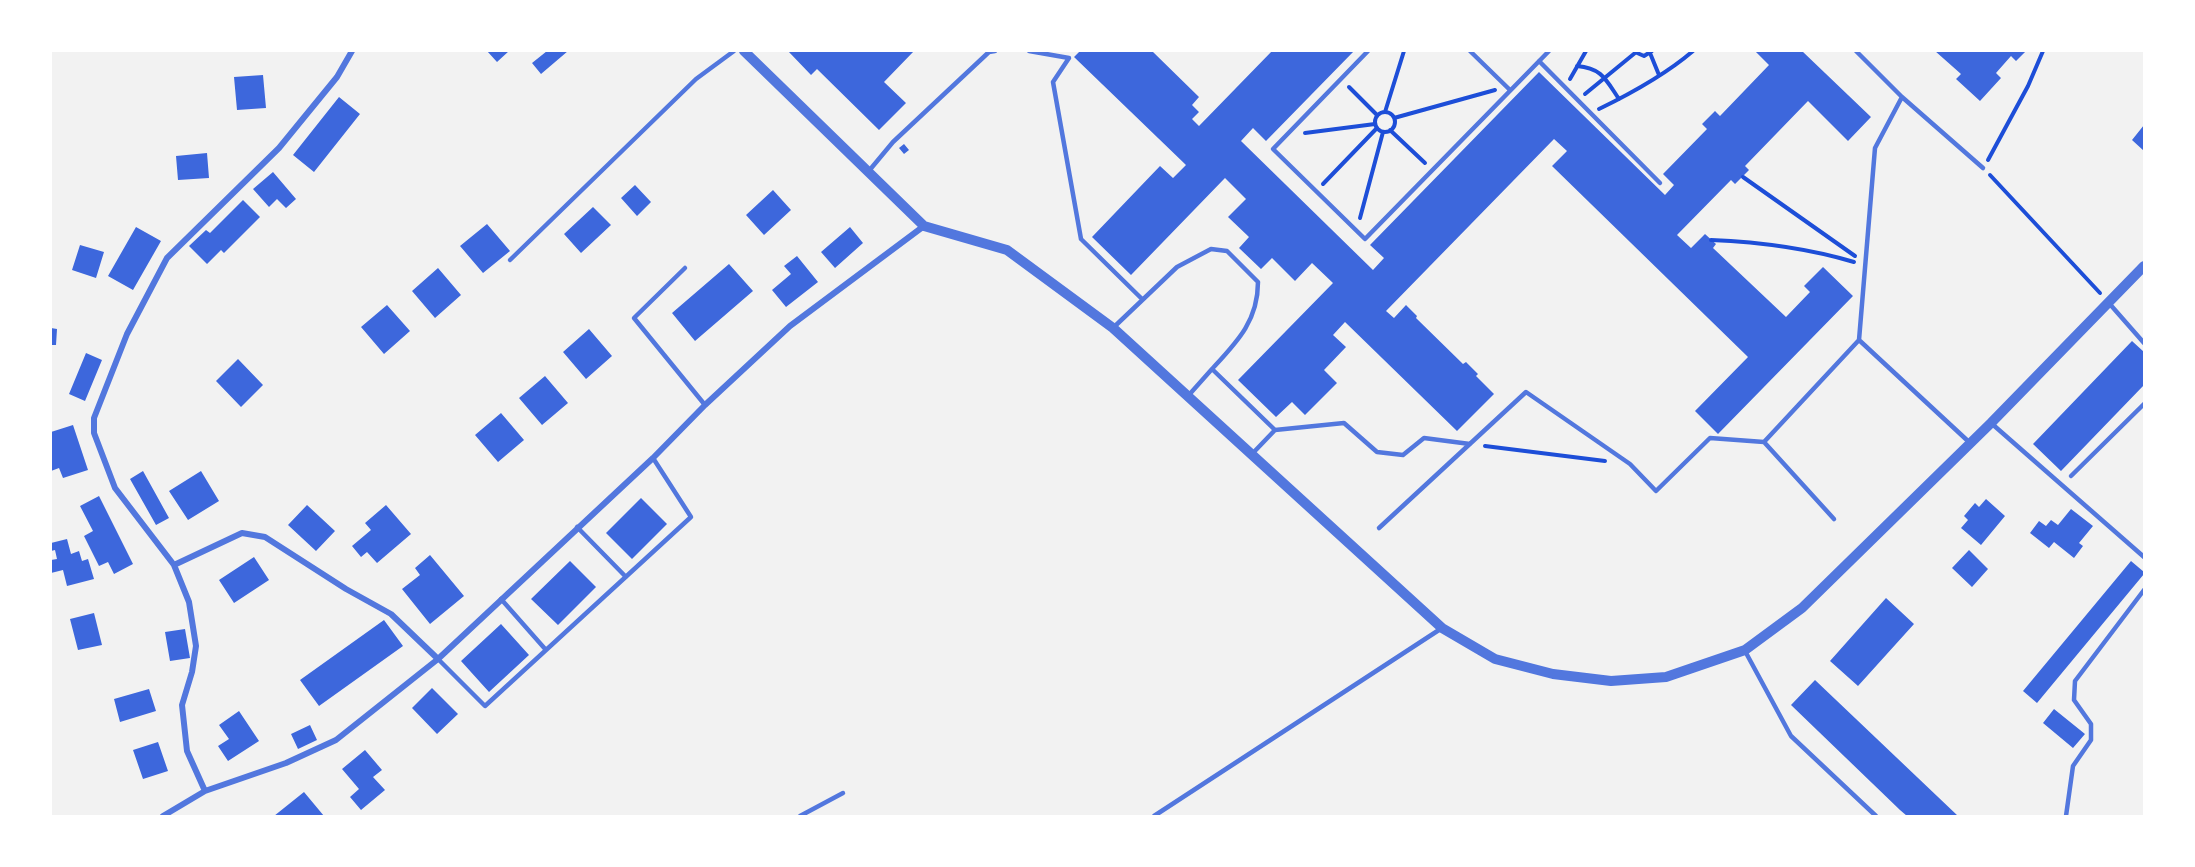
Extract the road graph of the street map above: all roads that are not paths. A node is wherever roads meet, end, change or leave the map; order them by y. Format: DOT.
graph roads {
  1 [pos="352,51"];
  2 [pos="734,51"];
  3 [pos="744,51"];
  4 [pos="995,51"];
  5 [pos="1029,51"];
  6 [pos="1368,51"];
  7 [pos="1470,51"];
  8 [pos="1549,51"];
  9 [pos="1856,51"];
  10 [pos="1539,61"];
  11 [pos="1508,89"];
  12 [pos="1902,97"];
  13 [pos="1983,168"];
  14 [pos="868,172"];
  15 [pos="1660,183"];
  16 [pos="924,226"];
  17 [pos="510,260"];
  18 [pos="2144,266"];
  19 [pos="685,268"];
  20 [pos="1142,299"];
  21 [pos="2108,302"];
  22 [pos="1113,328"];
  23 [pos="1859,340"];
  24 [pos="2144,343"];
  25 [pos="1212,369"];
  26 [pos="1187,396"];
  27 [pos="2144,404"];
  28 [pos="705,405"];
  29 [pos="1991,423"];
  30 [pos="1275,430"];
  31 [pos="1764,442"];
  32 [pos="1970,443"];
  33 [pos="1470,444"];
  34 [pos="1251,454"];
  35 [pos="653,459"];
  36 [pos="2071,476"];
  37 [pos="1834,519"];
  38 [pos="577,527"];
  39 [pos="1380,528"];
  40 [pos="2144,557"];
  41 [pos="174,565"];
  42 [pos="626,577"];
  43 [pos="2144,590"];
  44 [pos="501,599"];
  45 [pos="1442,628"];
  46 [pos="546,650"];
  47 [pos="1745,650"];
  48 [pos="438,659"];
  49 [pos="205,791"];
  50 [pos="843,793"];
  51 [pos="163,816"];
  52 [pos="800,816"];
  53 [pos="1154,816"];
  54 [pos="1876,816"];
  55 [pos="2066,816"];
  1 -- 41 [label="street"];
  2 -- 17 [label="lane"];
  3 -- 14 [label="street"];
  4 -- 14 [label="lane"];
  5 -- 20 [label="lane"];
  6 -- 11 [label="lane"];
  7 -- 11 [label="lane"];
  8 -- 10 [label="lane"];
  9 -- 12 [label="lane"];
  10 -- 11 [label="lane"];
  10 -- 15 [label="lane"];
  12 -- 13 [label="lane"];
  12 -- 23 [label="lane"];
  14 -- 16 [label="street"];
  16 -- 22 [label="street"];
  16 -- 28 [label="street"];
  18 -- 21 [label="street"];
  19 -- 28 [label="lane"];
  20 -- 22 [label="lane"];
  20 -- 25 [label="lane"];
  21 -- 24 [label="lane"];
  21 -- 29 [label="street"];
  22 -- 26 [label="street"];
  23 -- 31 [label="lane"];
  23 -- 32 [label="lane"];
  25 -- 26 [label="lane"];
  25 -- 30 [label="lane"];
  26 -- 34 [label="street"];
  27 -- 36 [label="lane"];
  28 -- 35 [label="street"];
  29 -- 32 [label="street"];
  29 -- 40 [label="lane"];
  30 -- 33 [label="lane"];
  30 -- 34 [label="lane"];
  31 -- 33 [label="lane"];
  31 -- 37 [label="lane"];
  32 -- 47 [label="street"];
  33 -- 39 [label="lane"];
  34 -- 45 [label="street"];
  35 -- 38 [label="street"];
  35 -- 42 [label="lane"];
  38 -- 42 [label="lane"];
  38 -- 44 [label="street"];
  41 -- 48 [label="street"];
  41 -- 49 [label="street"];
  42 -- 46 [label="lane"];
  43 -- 55 [label="lane"];
  44 -- 46 [label="lane"];
  44 -- 48 [label="street"];
  45 -- 47 [label="street"];
  45 -- 53 [label="lane"];
  46 -- 48 [label="lane"];
  47 -- 54 [label="lane"];
  48 -- 49 [label="street"];
  49 -- 51 [label="street"];
  50 -- 52 [label="lane"];
}
